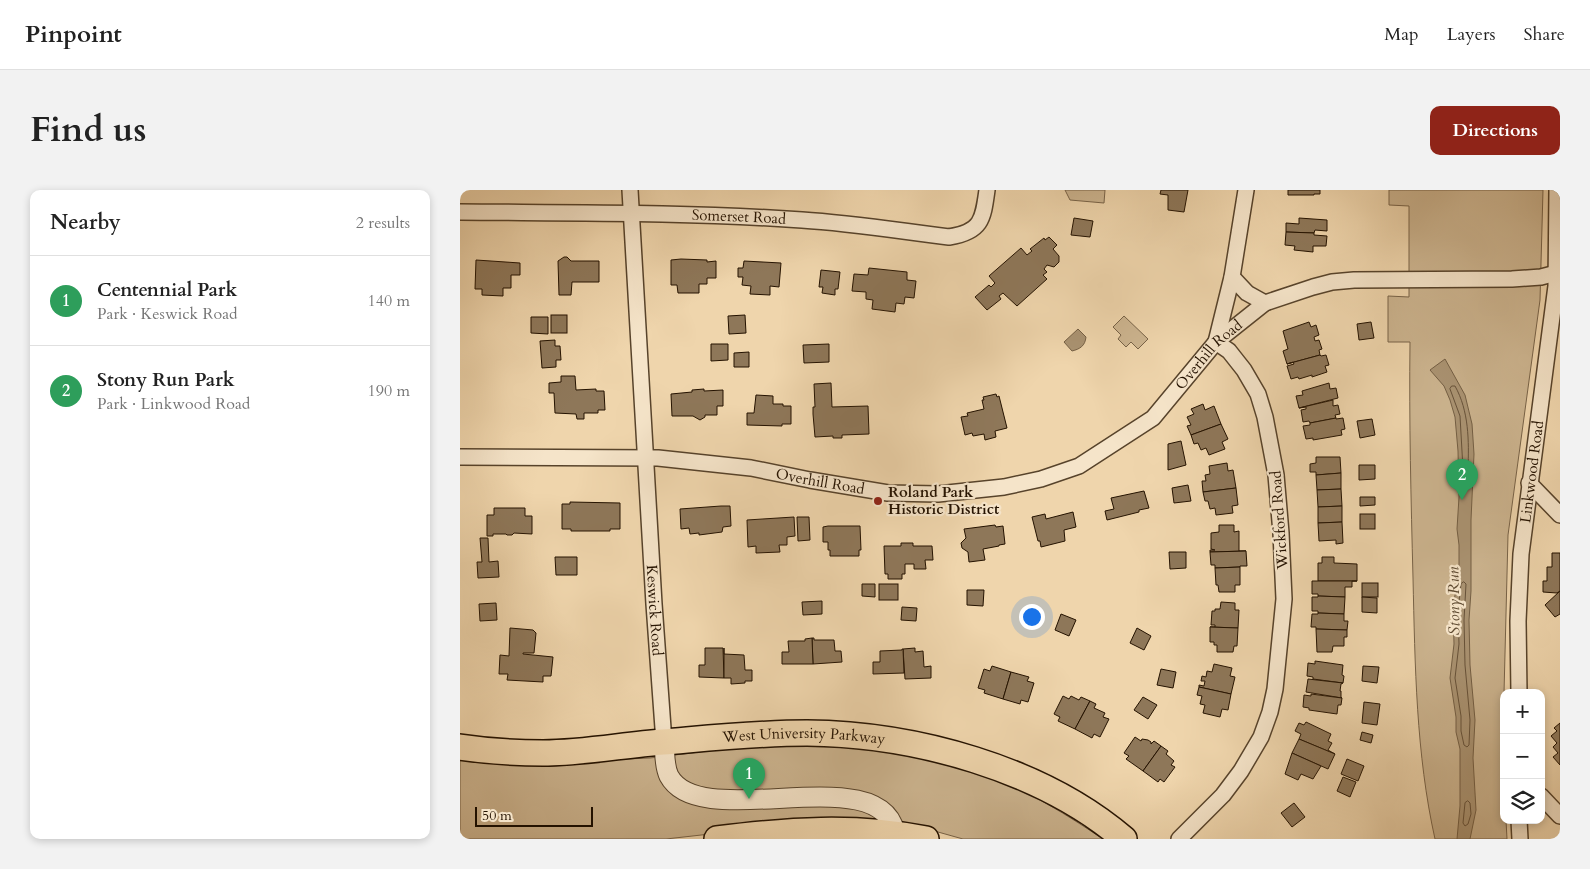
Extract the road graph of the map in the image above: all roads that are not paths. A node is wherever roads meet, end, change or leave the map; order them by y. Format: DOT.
graph roads {
  1 [pos="630,190"];
  2 [pos="987,190"];
  3 [pos="1246,190"];
  4 [pos="1557,190"];
  5 [pos="460,212"];
  6 [pos="631,213"];
  7 [pos="1558,272"];
  8 [pos="1232,277"];
  9 [pos="1265,303"];
  10 [pos="1216,342"];
  11 [pos="460,457"];
  12 [pos="646,458"];
  13 [pos="1529,483"];
  14 [pos="1560,515"];
  15 [pos="1519,689"];
  16 [pos="664,742"];
  17 [pos="460,747"];
  18 [pos="1545,800"];
  19 [pos="1560,816"];
  20 [pos="1519,824"];
  21 [pos="895,836"];
  22 [pos="717,839"];
  23 [pos="926,839"];
  24 [pos="1124,839"];
  25 [pos="1180,839"];
  26 [pos="1520,839"];
  1 -- 6 [label="street, Keswick Road"];
  2 -- 6 [label="street, Somerset Road"];
  3 -- 8 [label="street"];
  4 -- 7 [label="street, Linkwood Road"];
  5 -- 6 [label="street, Somerset Road"];
  6 -- 12 [label="street, Keswick Road"];
  7 -- 9 [label="street, Overhill Road"];
  7 -- 13 [label="street, Linkwood Road"];
  8 -- 9 [label="street"];
  8 -- 10 [label="street"];
  9 -- 10 [label="street, Overhill Road"];
  10 -- 12 [label="street, Overhill Road"];
  10 -- 25 [label="street, Wickford Road"];
  11 -- 12 [label="street, Overhill Road"];
  12 -- 16 [label="street, Keswick Road"];
  13 -- 14 [label="street"];
  13 -- 15 [label="street, Linkwood Road"];
  16 -- 17 [label="main road, West University Parkway"];
  16 -- 21 [label="street, Keswick Road"];
  16 -- 24 [label="main road, West University Parkway"];
  18 -- 19 [label="street"];
  20 -- 26 [label="street"];
  21 -- 22 [label="main road"];
  21 -- 23 [label="main road"];
}
